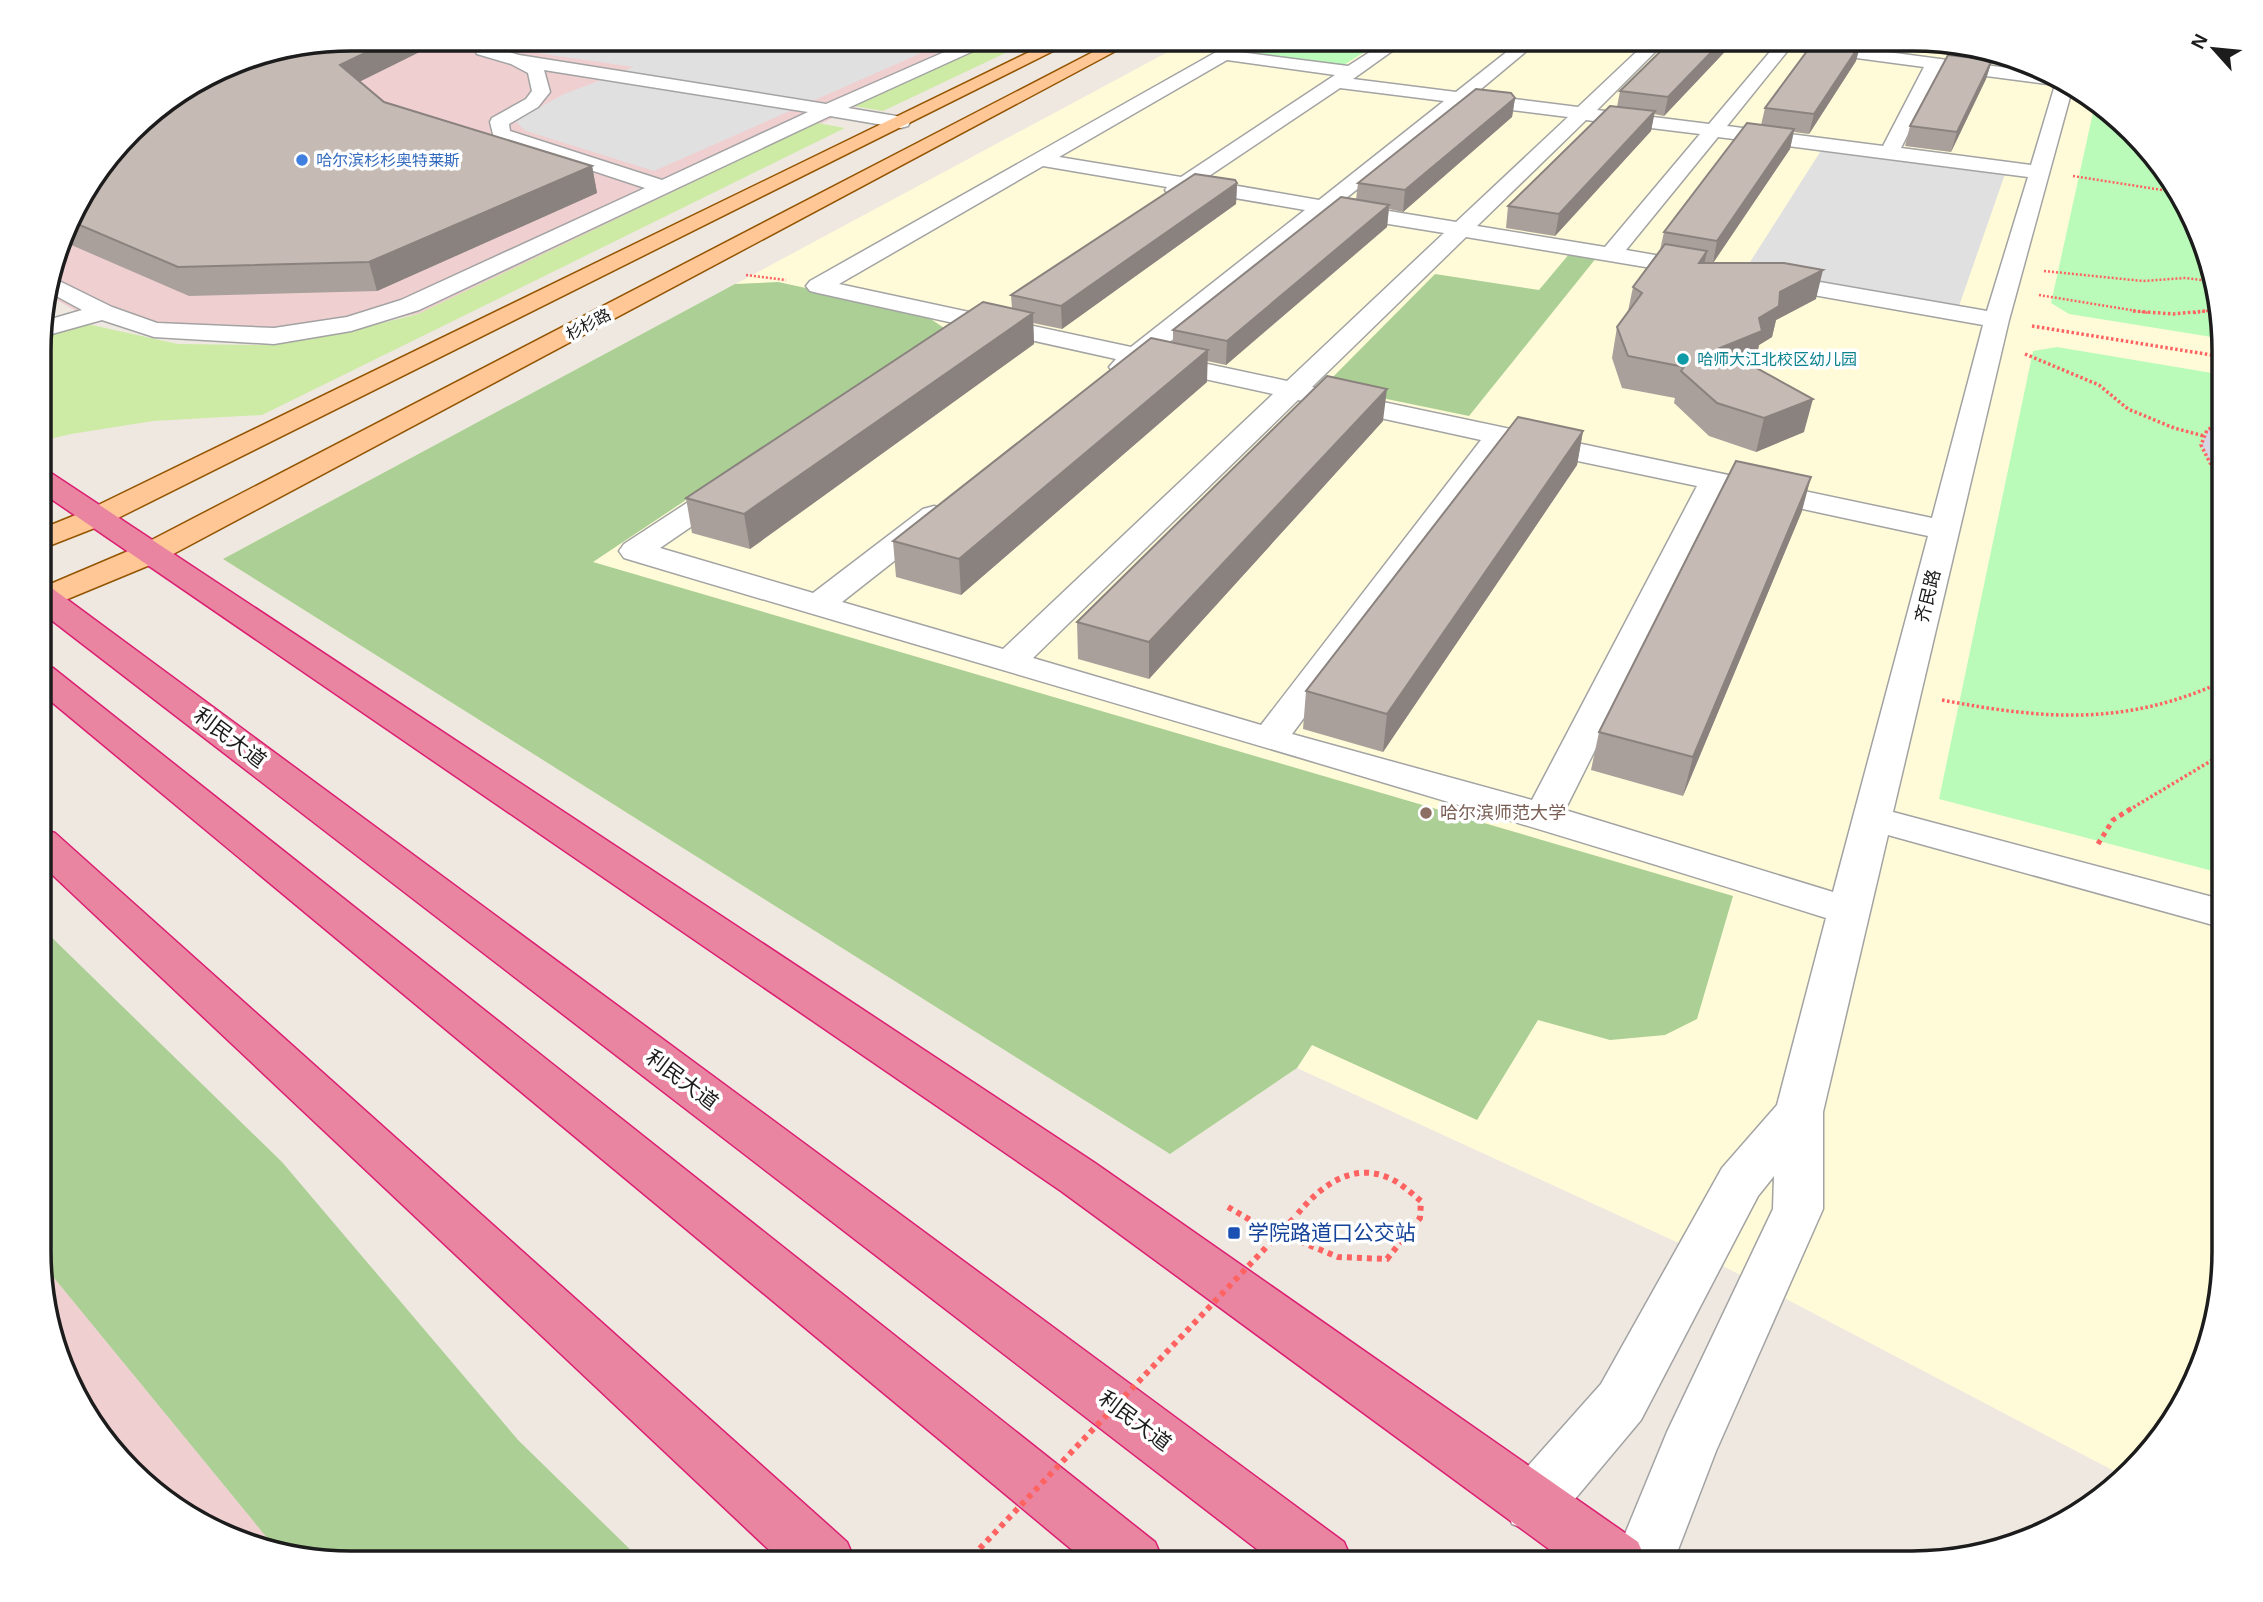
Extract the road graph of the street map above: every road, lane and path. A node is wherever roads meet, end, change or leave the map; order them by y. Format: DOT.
graph roads {
  1 [pos="486,51"];
  2 [pos="960,51"];
  3 [pos="1045,51"];
  4 [pos="1107,51"];
  5 [pos="1383,51"];
  6 [pos="1518,51"];
  7 [pos="1648,51"];
  8 [pos="1779,51"];
  9 [pos="1842,51"];
  10 [pos="517,60"];
  11 [pos="1934,64"];
  12 [pos="1343,77"];
  13 [pos="2034,77"];
  14 [pos="2062,91"];
  15 [pos="1460,98"];
  16 [pos="828,110"];
  17 [pos="1582,114"];
  18 [pos="901,122"];
  19 [pos="1714,131"];
  20 [pos="1889,153"];
  21 [pos="1042,160"];
  22 [pos="2039,172"];
  23 [pos="1185,183"];
  24 [pos="663,187"];
  25 [pos="2166,191"];
  26 [pos="1150,206"];
  27 [pos="1324,206"];
  28 [pos="1462,229"];
  29 [pos="1611,254"];
  30 [pos="691,270"];
  31 [pos="2204,280"];
  32 [pos="818,286"];
  33 [pos="58,287"];
  34 [pos="2001,305"];
  35 [pos="1001,306"];
  36 [pos="96,308"];
  37 [pos="2210,310"];
  38 [pos="53,316"];
  39 [pos="978,321"];
  40 [pos="51,327"];
  41 [pos="956,337"];
  42 [pos="2212,354"];
  43 [pos="1136,356"];
  44 [pos="1103,382"];
  45 [pos="1294,391"];
  46 [pos="2212,427"];
  47 [pos="1499,436"];
  48 [pos="2204,436"];
  49 [pos="2212,465"];
  50 [pos="750,474"];
  51 [pos="1715,480"];
  52 [pos="51,485"];
  53 [pos="950,502"];
  54 [pos="99,516"];
  55 [pos="1945,530"];
  56 [pos="51,536"];
  57 [pos="151,553"];
  58 [pos="51,594"];
  59 [pos="51,605"];
  60 [pos="818,605"];
  61 [pos="1010,662"];
  62 [pos="51,683"];
  63 [pos="2212,686"];
  64 [pos="1904,692"];
  65 [pos="1269,739"];
  66 [pos="2212,760"];
  67 [pos="1543,816"];
  68 [pos="1873,819"];
  69 [pos="51,851"];
  70 [pos="2099,880"];
  71 [pos="1849,911"];
  72 [pos="2212,911"];
  73 [pos="1799,1112"];
  74 [pos="1228,1207"];
  75 [pos="1279,1233"];
  76 [pos="1279,1233"];
  77 [pos="1279,1233"];
  78 [pos="1279,1233"];
  79 [pos="1532,1504"];
  80 [pos="813,1551"];
  81 [pos="977,1551"];
  82 [pos="1119,1551"];
  83 [pos="1307,1551"];
  84 [pos="1596,1551"];
  85 [pos="1613,1551"];
  1 -- 10 [label="lane"];
  2 -- 16 [label="lane"];
  3 -- 18 [label="main road"];
  4 -- 30 [label="main road, 杉杉路"];
  5 -- 12 [label="lane"];
  6 -- 15 [label="lane"];
  7 -- 17 [label="lane"];
  8 -- 19 [label="lane"];
  9 -- 11 [label="lane"];
  10 -- 16 [label="lane"];
  10 -- 24 [label="lane"];
  11 -- 13 [label="lane"];
  11 -- 20 [label="lane"];
  12 -- 15 [label="lane"];
  12 -- 21 [label="lane"];
  12 -- 23 [label="lane"];
  14 -- 22 [label="lane, 齐民路"];
  15 -- 17 [label="lane"];
  15 -- 27 [label="lane"];
  16 -- 18 [label="lane"];
  16 -- 24 [label="lane"];
  17 -- 19 [label="lane"];
  17 -- 28 [label="lane"];
  18 -- 54 [label="main road"];
  19 -- 20 [label="lane"];
  19 -- 29 [label="lane"];
  20 -- 22 [label="lane"];
  21 -- 23 [label="lane"];
  21 -- 32 [label="lane"];
  22 -- 25 [label="path"];
  22 -- 34 [label="lane, 齐民路"];
  23 -- 26 [label="lane"];
  23 -- 27 [label="lane"];
  24 -- 36 [label="lane"];
  27 -- 28 [label="lane"];
  27 -- 43 [label="lane"];
  28 -- 29 [label="lane"];
  28 -- 45 [label="lane"];
  29 -- 34 [label="lane"];
  30 -- 32 [label="path"];
  30 -- 57 [label="main road, 杉杉路"];
  31 -- 34 [label="path"];
  32 -- 39 [label="lane"];
  33 -- 36 [label="lane"];
  34 -- 37 [label="path"];
  34 -- 42 [label="path"];
  34 -- 48 [label="path"];
  34 -- 55 [label="lane, 齐民路"];
  35 -- 39 [label="lane"];
  36 -- 38 [label="lane"];
  36 -- 40 [label="lane"];
  39 -- 41 [label="lane"];
  39 -- 43 [label="lane"];
  43 -- 44 [label="lane"];
  43 -- 45 [label="lane"];
  45 -- 47 [label="lane"];
  45 -- 61 [label="lane"];
  46 -- 48 [label="path"];
  47 -- 51 [label="lane"];
  47 -- 65 [label="lane"];
  48 -- 49 [label="path"];
  50 -- 60 [label="lane"];
  51 -- 55 [label="lane"];
  51 -- 67 [label="lane"];
  52 -- 54 [label="highway"];
  53 -- 60 [label="lane"];
  54 -- 56 [label="main road"];
  54 -- 57 [label="highway"];
  55 -- 64 [label="lane, 齐民路"];
  57 -- 58 [label="main road, 杉杉路"];
  57 -- 79 [label="highway"];
  59 -- 83 [label="highway, 利民大道"];
  60 -- 61 [label="lane"];
  61 -- 65 [label="lane"];
  62 -- 82 [label="highway"];
  63 -- 64 [label="path"];
  64 -- 68 [label="lane, 齐民路"];
  65 -- 67 [label="lane"];
  66 -- 70 [label="path"];
  67 -- 71 [label="lane"];
  68 -- 70 [label="lane"];
  68 -- 71 [label="lane, 齐民路"];
  69 -- 80 [label="highway"];
  70 -- 72 [label="lane"];
  71 -- 73 [label="lane, 齐民路"];
  73 -- 79 [label="lane"];
  73 -- 85 [label="lane"];
  74 -- 75 [label="path, bridge"];
  76 -- 77 [label="path, bridge"];
  78 -- 81 [label="path, bridge"];
  79 -- 84 [label="highway"];
}
